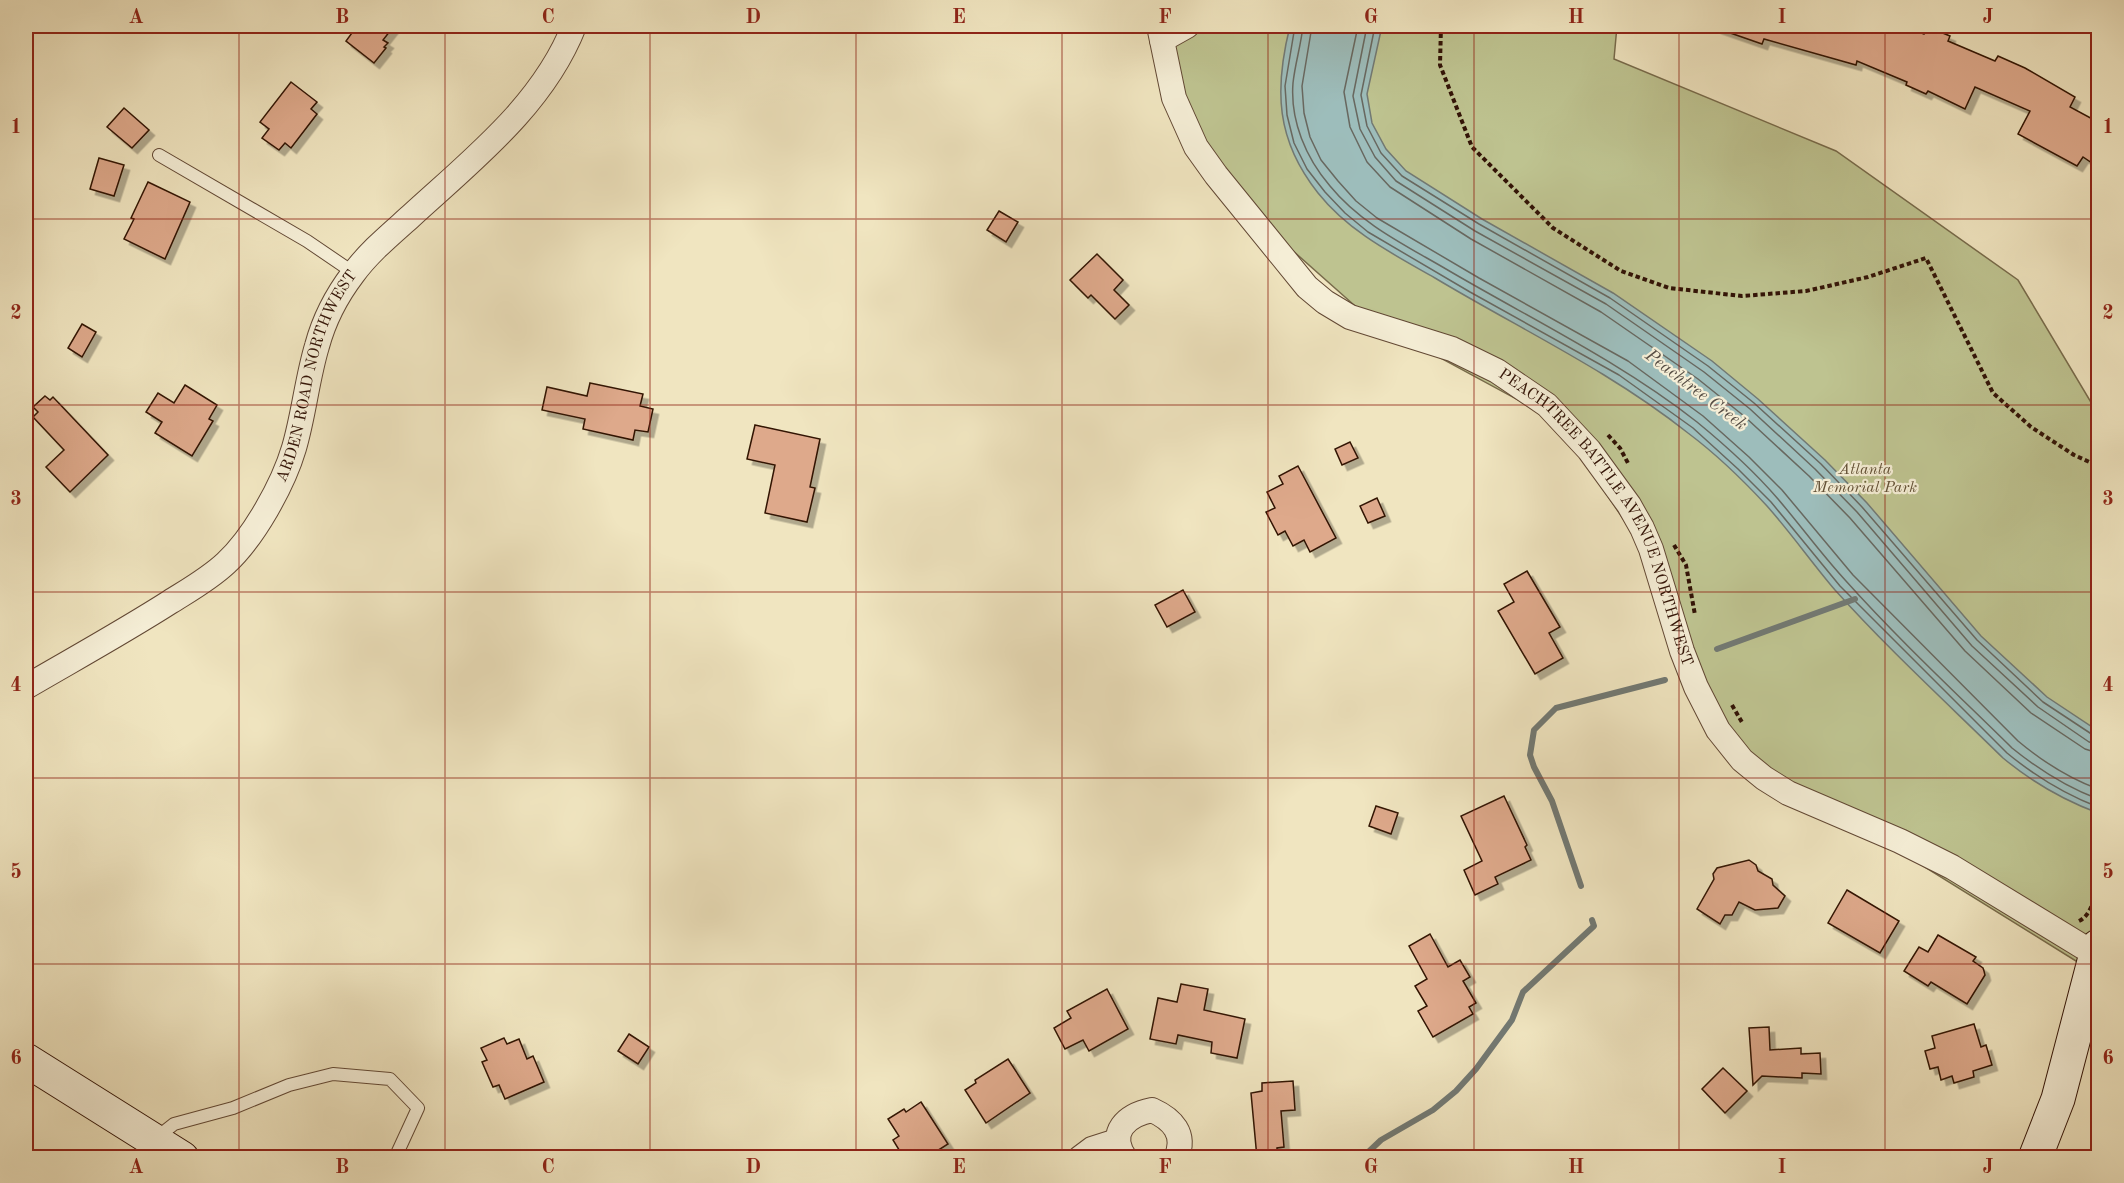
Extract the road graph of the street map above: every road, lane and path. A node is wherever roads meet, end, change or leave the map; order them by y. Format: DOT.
graph roads {
  1 [pos="574,26"];
  2 [pos="1187,26"];
  3 [pos="1442,26"];
  4 [pos="1160,33"];
  5 [pos="159,155"];
  6 [pos="354,273"];
  7 [pos="2098,466"];
  8 [pos="26,687"];
  9 [pos="2098,880"];
  10 [pos="2096,888"];
  11 [pos="2098,952"];
  12 [pos="26,1060"];
  13 [pos="154,1140"];
  14 [pos="1121,1149"];
  15 [pos="182,1158"];
  16 [pos="395,1158"];
  17 [pos="1080,1158"];
  18 [pos="1176,1158"];
  19 [pos="2036,1158"];
  1 -- 6 [label="street, ARDEN ROAD NORTHWEST"];
  2 -- 4 [label="street"];
  3 -- 7 [label="path"];
  4 -- 11 [label="street, PEACHTREE BATTLE AVENUE NORTHWEST"];
  5 -- 6 [label="lane"];
  6 -- 8 [label="street, ARDEN ROAD NORTHWEST"];
  9 -- 10 [label="path"];
  11 -- 19 [label="main road"];
  12 -- 13 [label="main road"];
  13 -- 15 [label="main road"];
  13 -- 16 [label="lane"];
  14 -- 17 [label="street"];
  14 -- 18 [label="street"];
}
